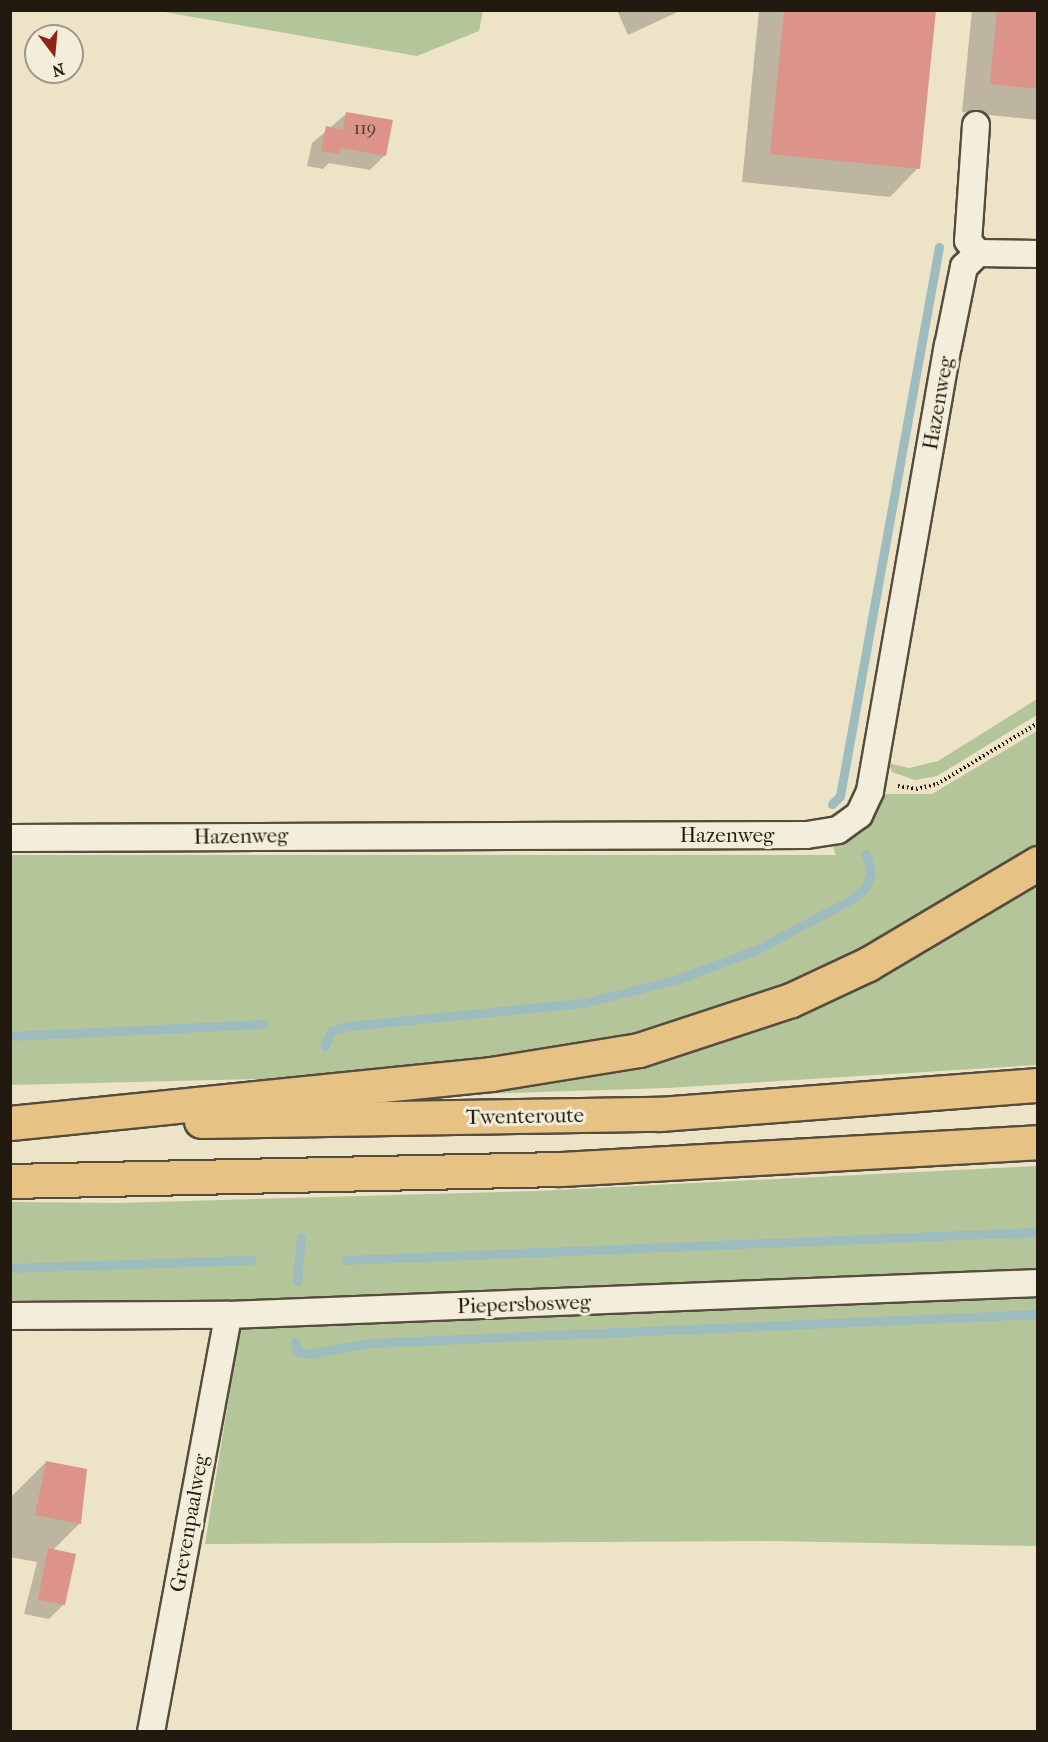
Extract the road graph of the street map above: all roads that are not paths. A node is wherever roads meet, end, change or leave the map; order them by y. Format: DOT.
graph roads {
  1 [pos="976,125"];
  2 [pos="978,253"];
  3 [pos="1038,254"];
  4 [pos="10,838"];
  5 [pos="1038,863"];
  6 [pos="1038,1085"];
  7 [pos="10,1124"];
  8 [pos="1038,1142"];
  9 [pos="10,1181"];
  10 [pos="1038,1282"];
  11 [pos="228,1315"];
  12 [pos="10,1316"];
  13 [pos="151,1731"];
  1 -- 2 [label="street"];
  2 -- 3 [label="street"];
  2 -- 4 [label="street, Hazenweg"];
  5 -- 7 [label="highway"];
  6 -- 7 [label="highway, Twenteroute"];
  8 -- 9 [label="highway"];
  10 -- 11 [label="street, Piepersbosweg"];
  11 -- 12 [label="street, Piepersbosweg"];
  11 -- 13 [label="street, Grevenpaalweg"];
}
